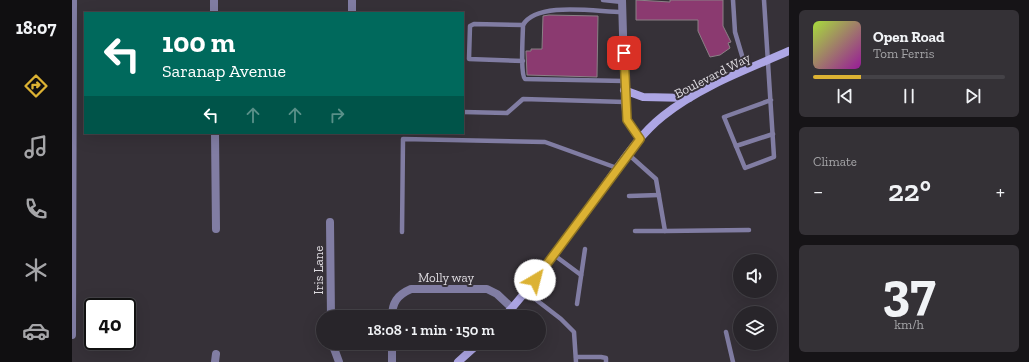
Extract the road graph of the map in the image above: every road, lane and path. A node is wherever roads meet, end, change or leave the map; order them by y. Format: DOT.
graph roads {
  1 [pos="74,0"];
  2 [pos="214,0"];
  3 [pos="352,0"];
  4 [pos="603,0"];
  5 [pos="733,0"];
  6 [pos="764,0"];
  7 [pos="622,1"];
  8 [pos="214,12"];
  9 [pos="352,12"];
  10 [pos="622,12"];
  11 [pos="523,25"];
  12 [pos="789,50"];
  13 [pos="769,60"];
  14 [pos="523,61"];
  15 [pos="746,70"];
  16 [pos="624,86"];
  17 [pos="689,98"];
  18 [pos="771,100"];
  19 [pos="625,102"];
  20 [pos="464,112"];
  21 [pos="215,134"];
  22 [pos="772,134"];
  23 [pos="640,139"];
  24 [pos="736,146"];
  25 [pos="628,154"];
  26 [pos="617,168"];
  27 [pos="629,196"];
  28 [pos="659,196"];
  29 [pos="330,222"];
  30 [pos="216,229"];
  31 [pos="749,230"];
  32 [pos="635,231"];
  33 [pos="665,231"];
  34 [pos="402,232"];
  35 [pos="585,249"];
  36 [pos="554,255"];
  37 [pos="581,275"];
  38 [pos="526,292"];
  39 [pos="578,304"];
  40 [pos="512,308"];
  41 [pos="331,310"];
  42 [pos="392,310"];
  43 [pos="726,332"];
  44 [pos="72,335"];
  45 [pos="335,350"];
  46 [pos="392,350"];
  47 [pos="471,350"];
  48 [pos="576,360"];
  49 [pos="339,362"];
  50 [pos="392,362"];
  51 [pos="458,362"];
  52 [pos="606,362"];
  53 [pos="733,362"];
  1 -- 44 [label="street"];
  2 -- 8 [label="street"];
  3 -- 9 [label="street"];
  4 -- 7 [label="lane"];
  5 -- 15 [label="lane"];
  6 -- 13 [label="lane"];
  7 -- 10 [label="street"];
  10 -- 11 [label="lane"];
  10 -- 16 [label="street"];
  11 -- 14 [label="lane"];
  11 -- 14 [label="lane"];
  12 -- 13 [label="street, Boulevard Way"];
  13 -- 15 [label="street, Boulevard Way"];
  13 -- 18 [label="lane"];
  14 -- 16 [label="lane"];
  15 -- 17 [label="street, Boulevard Way"];
  16 -- 17 [label="street"];
  16 -- 19 [label="street"];
  17 -- 23 [label="street, Boulevard Way"];
  18 -- 22 [label="lane"];
  18 -- 24 [label="lane"];
  19 -- 20 [label="lane"];
  19 -- 23 [label="street"];
  21 -- 30 [label="street"];
  22 -- 24 [label="lane"];
  22 -- 24 [label="lane"];
  23 -- 25 [label="street, Boulevard Way"];
  25 -- 26 [label="street, Boulevard Way"];
  25 -- 28 [label="lane"];
  26 -- 34 [label="lane"];
  26 -- 36 [label="street, Boulevard Way"];
  27 -- 28 [label="lane"];
  28 -- 33 [label="lane"];
  29 -- 41 [label="street, Iris Lane"];
  31 -- 33 [label="lane"];
  32 -- 33 [label="lane"];
  35 -- 37 [label="lane"];
  36 -- 37 [label="lane"];
  36 -- 38 [label="street, Boulevard Way"];
  37 -- 39 [label="lane"];
  38 -- 40 [label="street, Boulevard Way"];
  38 -- 48 [label="lane"];
  40 -- 42 [label="street, Molly way"];
  43 -- 53 [label="lane"];
  45 -- 49 [label="street"];
  46 -- 50 [label="street"];
  47 -- 51 [label="street"];
  48 -- 52 [label="lane"];
}
